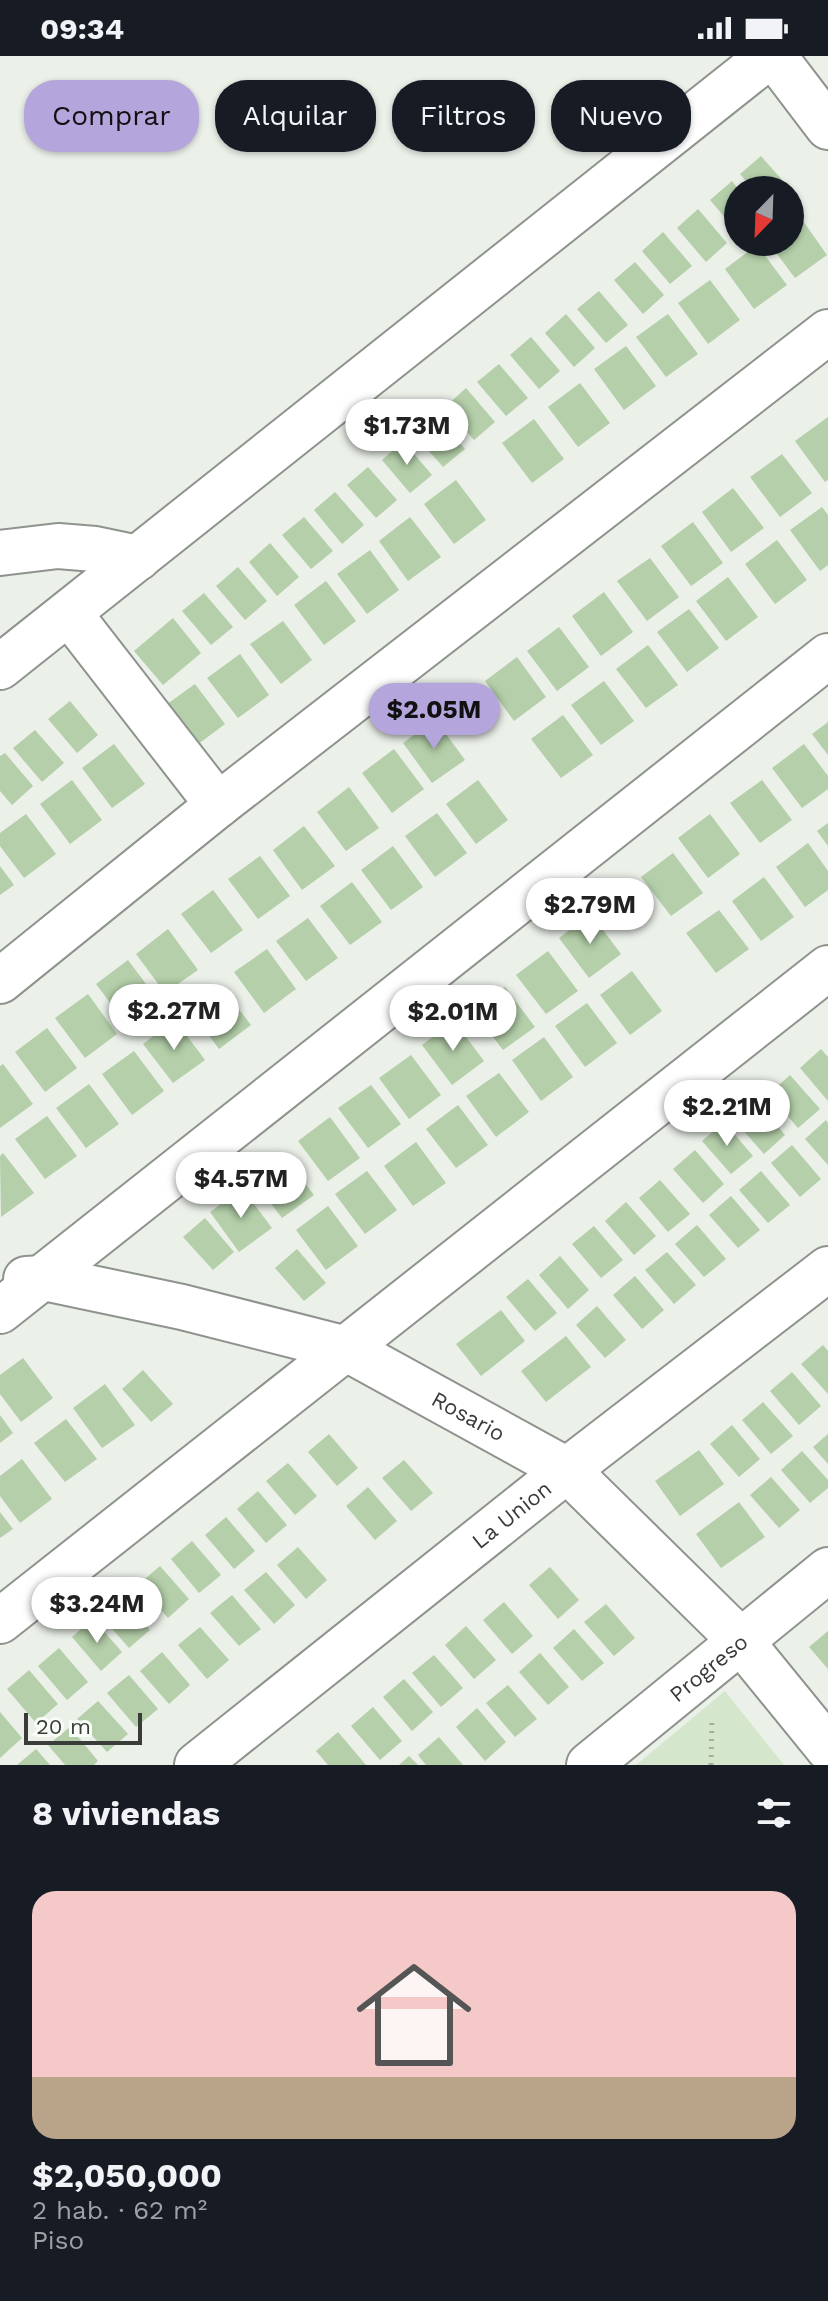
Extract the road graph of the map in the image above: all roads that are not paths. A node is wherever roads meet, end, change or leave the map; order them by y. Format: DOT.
graph roads {
  1 [pos="772,56"];
  2 [pos="828,127"];
  3 [pos="828,332"];
  4 [pos="0,553"];
  5 [pos="138,558"];
  6 [pos="69,613"];
  7 [pos="828,656"];
  8 [pos="0,667"];
  9 [pos="218,805"];
  10 [pos="828,968"];
  11 [pos="0,981"];
  12 [pos="828,1269"];
  13 [pos="44,1278"];
  14 [pos="0,1281"];
  15 [pos="0,1311"];
  16 [pos="347,1349"];
  17 [pos="567,1470"];
  18 [pos="828,1570"];
  19 [pos="0,1621"];
  20 [pos="740,1640"];
  21 [pos="828,1748"];
  22 [pos="197,1765"];
  23 [pos="589,1765"];
  1 -- 2 [label="street"];
  1 -- 5 [label="street"];
  3 -- 9 [label="street"];
  4 -- 5 [label="street"];
  5 -- 6 [label="street"];
  6 -- 8 [label="street"];
  6 -- 9 [label="street"];
  7 -- 13 [label="street"];
  9 -- 11 [label="street"];
  10 -- 16 [label="street"];
  12 -- 17 [label="street, La Union"];
  13 -- 14 [label="street, Rosario"];
  13 -- 15 [label="street"];
  13 -- 16 [label="street, Rosario"];
  16 -- 17 [label="street, Rosario"];
  16 -- 19 [label="street"];
  17 -- 20 [label="street, Rosario"];
  17 -- 22 [label="street, La Union"];
  18 -- 20 [label="street, Progreso"];
  20 -- 21 [label="street, Rosario"];
  20 -- 23 [label="street, Progreso"];
}
